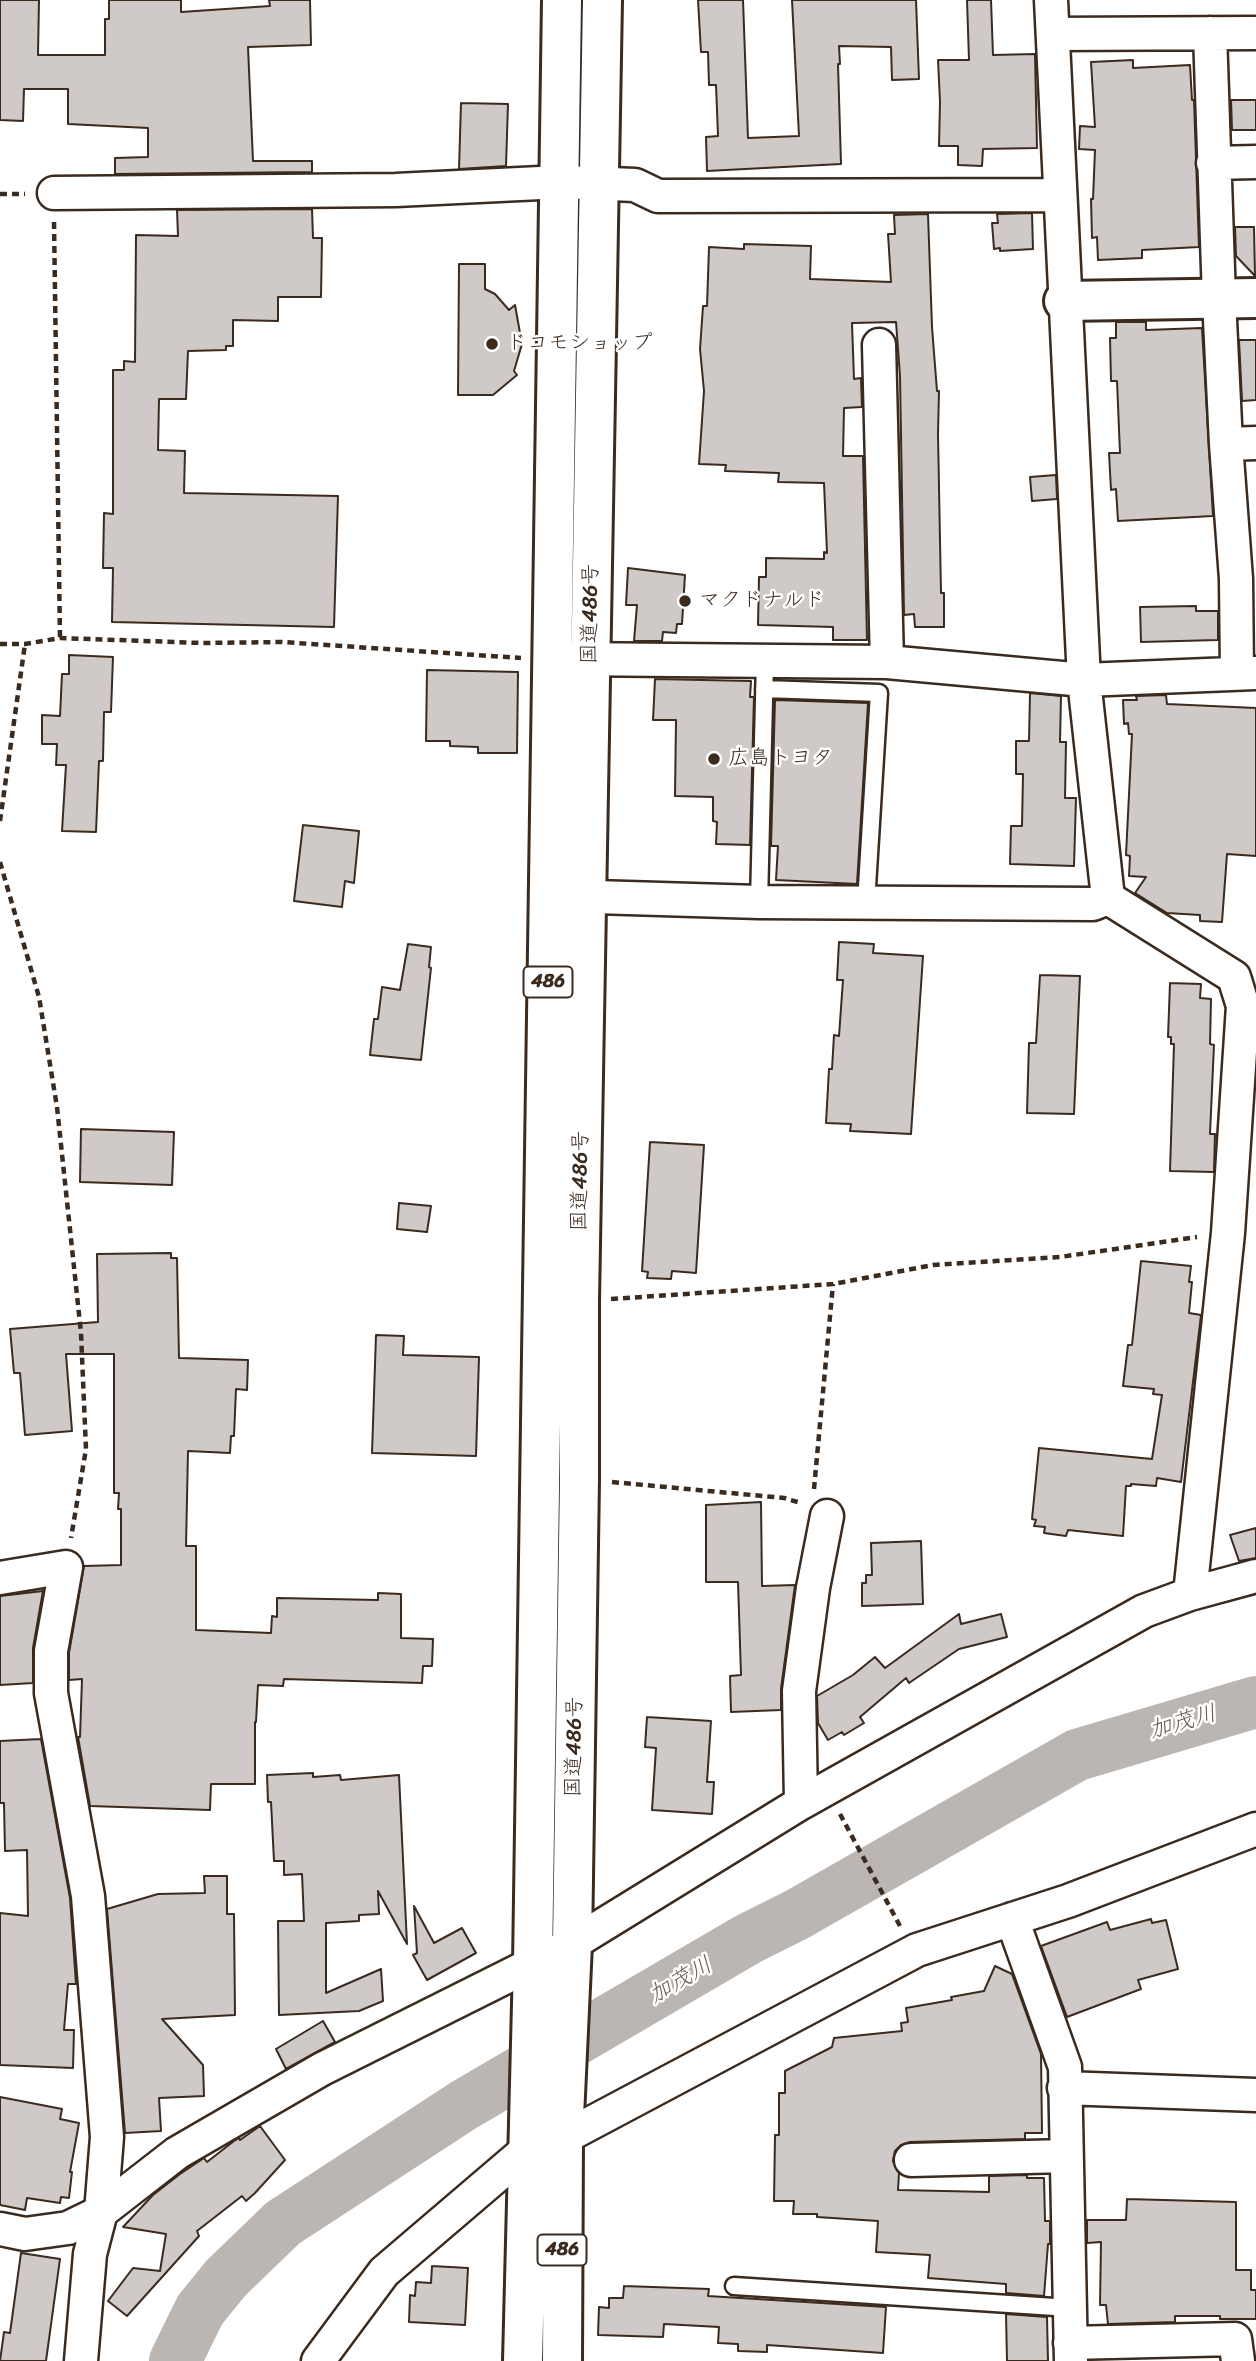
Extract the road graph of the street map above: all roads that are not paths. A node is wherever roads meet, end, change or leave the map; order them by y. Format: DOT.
graph roads {
  1 [pos="562,0"];
  2 [pos="602,0"];
  3 [pos="1051,0"];
  4 [pos="1210,33"];
  5 [pos="1256,33"];
  6 [pos="1053,34"];
  7 [pos="1256,162"];
  8 [pos="1213,163"];
  9 [pos="561,182"];
  10 [pos="599,183"];
  11 [pos="54,193"];
  12 [pos="1059,195"];
  13 [pos="1256,298"];
  14 [pos="1219,299"];
  15 [pos="1064,301"];
  16 [pos="879,345"];
  17 [pos="1241,443"];
  18 [pos="1246,579"];
  19 [pos="572,659"];
  20 [pos="887,662"];
  21 [pos="1246,673"];
  22 [pos="764,674"];
  23 [pos="1084,680"];
  24 [pos="550,895"];
  25 [pos="587,897"];
  26 [pos="1108,898"];
  27 [pos="759,902"];
  28 [pos="866,903"];
  29 [pos="1245,980"];
  30 [pos="1242,1232"];
  31 [pos="820,1511"];
  32 [pos="1256,1576"];
  33 [pos="0,1578"];
  34 [pos="1190,1594"];
  35 [pos="801,1803"];
  36 [pos="1256,1829"];
  37 [pos="1012,1919"];
  38 [pos="572,1944"];
  39 [pos="533,1964"];
  40 [pos="1064,2088"];
  41 [pos="1256,2095"];
  42 [pos="546,2144"];
  43 [pos="1066,2156"];
  44 [pos="911,2160"];
  45 [pos="101,2212"];
  46 [pos="0,2229"];
  47 [pos="734,2286"];
  48 [pos="1070,2308"];
  49 [pos="1070,2352"];
  50 [pos="81,2361"];
  51 [pos="318,2361"];
  52 [pos="523,2361"];
  53 [pos="562,2361"];
  54 [pos="1238,2361"];
  1 -- 9 [label="main road, 国道486号 / 486"];
  2 -- 10 [label="main road, 国道486号 / 486"];
  3 -- 6 [label="street"];
  4 -- 5 [label="street"];
  4 -- 6 [label="street"];
  4 -- 8 [label="street"];
  6 -- 12 [label="street"];
  7 -- 8 [label="street"];
  8 -- 14 [label="street"];
  9 -- 10 [label="street"];
  9 -- 11 [label="street"];
  9 -- 19 [label="main road, 国道486号 / 486"];
  10 -- 12 [label="street"];
  10 -- 19 [label="main road, 国道486号 / 486"];
  12 -- 15 [label="street"];
  13 -- 14 [label="main road"];
  14 -- 15 [label="main road"];
  14 -- 17 [label="street"];
  15 -- 23 [label="street"];
  16 -- 20 [label="street"];
  17 -- 18 [label="street"];
  18 -- 21 [label="street"];
  19 -- 22 [label="street"];
  19 -- 24 [label="main road, 国道486号 / 486"];
  19 -- 25 [label="main road, 国道486号 / 486"];
  20 -- 22 [label="street"];
  20 -- 23 [label="street"];
  21 -- 23 [label="street"];
  22 -- 27 [label="lane"];
  22 -- 28 [label="lane"];
  23 -- 26 [label="street"];
  24 -- 25 [label="street"];
  24 -- 39 [label="main road, 国道486号 / 486"];
  25 -- 27 [label="street"];
  25 -- 38 [label="main road, 国道486号 / 486"];
  26 -- 28 [label="street"];
  26 -- 29 [label="street"];
  27 -- 28 [label="street"];
  29 -- 30 [label="street"];
  30 -- 34 [label="street"];
  31 -- 35 [label="street"];
  32 -- 34 [label="street"];
  33 -- 45 [label="street"];
  34 -- 35 [label="street"];
  35 -- 38 [label="street"];
  36 -- 37 [label="street"];
  37 -- 40 [label="street"];
  37 -- 42 [label="street"];
  38 -- 39 [label="street"];
  38 -- 42 [label="main road, 国道486号 / 486"];
  39 -- 42 [label="main road, 国道486号 / 486"];
  39 -- 45 [label="street"];
  40 -- 41 [label="street"];
  40 -- 43 [label="street"];
  42 -- 51 [label="street"];
  42 -- 52 [label="main road, 国道486号 / 486"];
  42 -- 53 [label="main road, 国道486号 / 486"];
  43 -- 44 [label="street"];
  43 -- 48 [label="street"];
  45 -- 46 [label="street"];
  45 -- 50 [label="street"];
  47 -- 48 [label="lane"];
  48 -- 49 [label="street"];
  49 -- 54 [label="street"];
}
